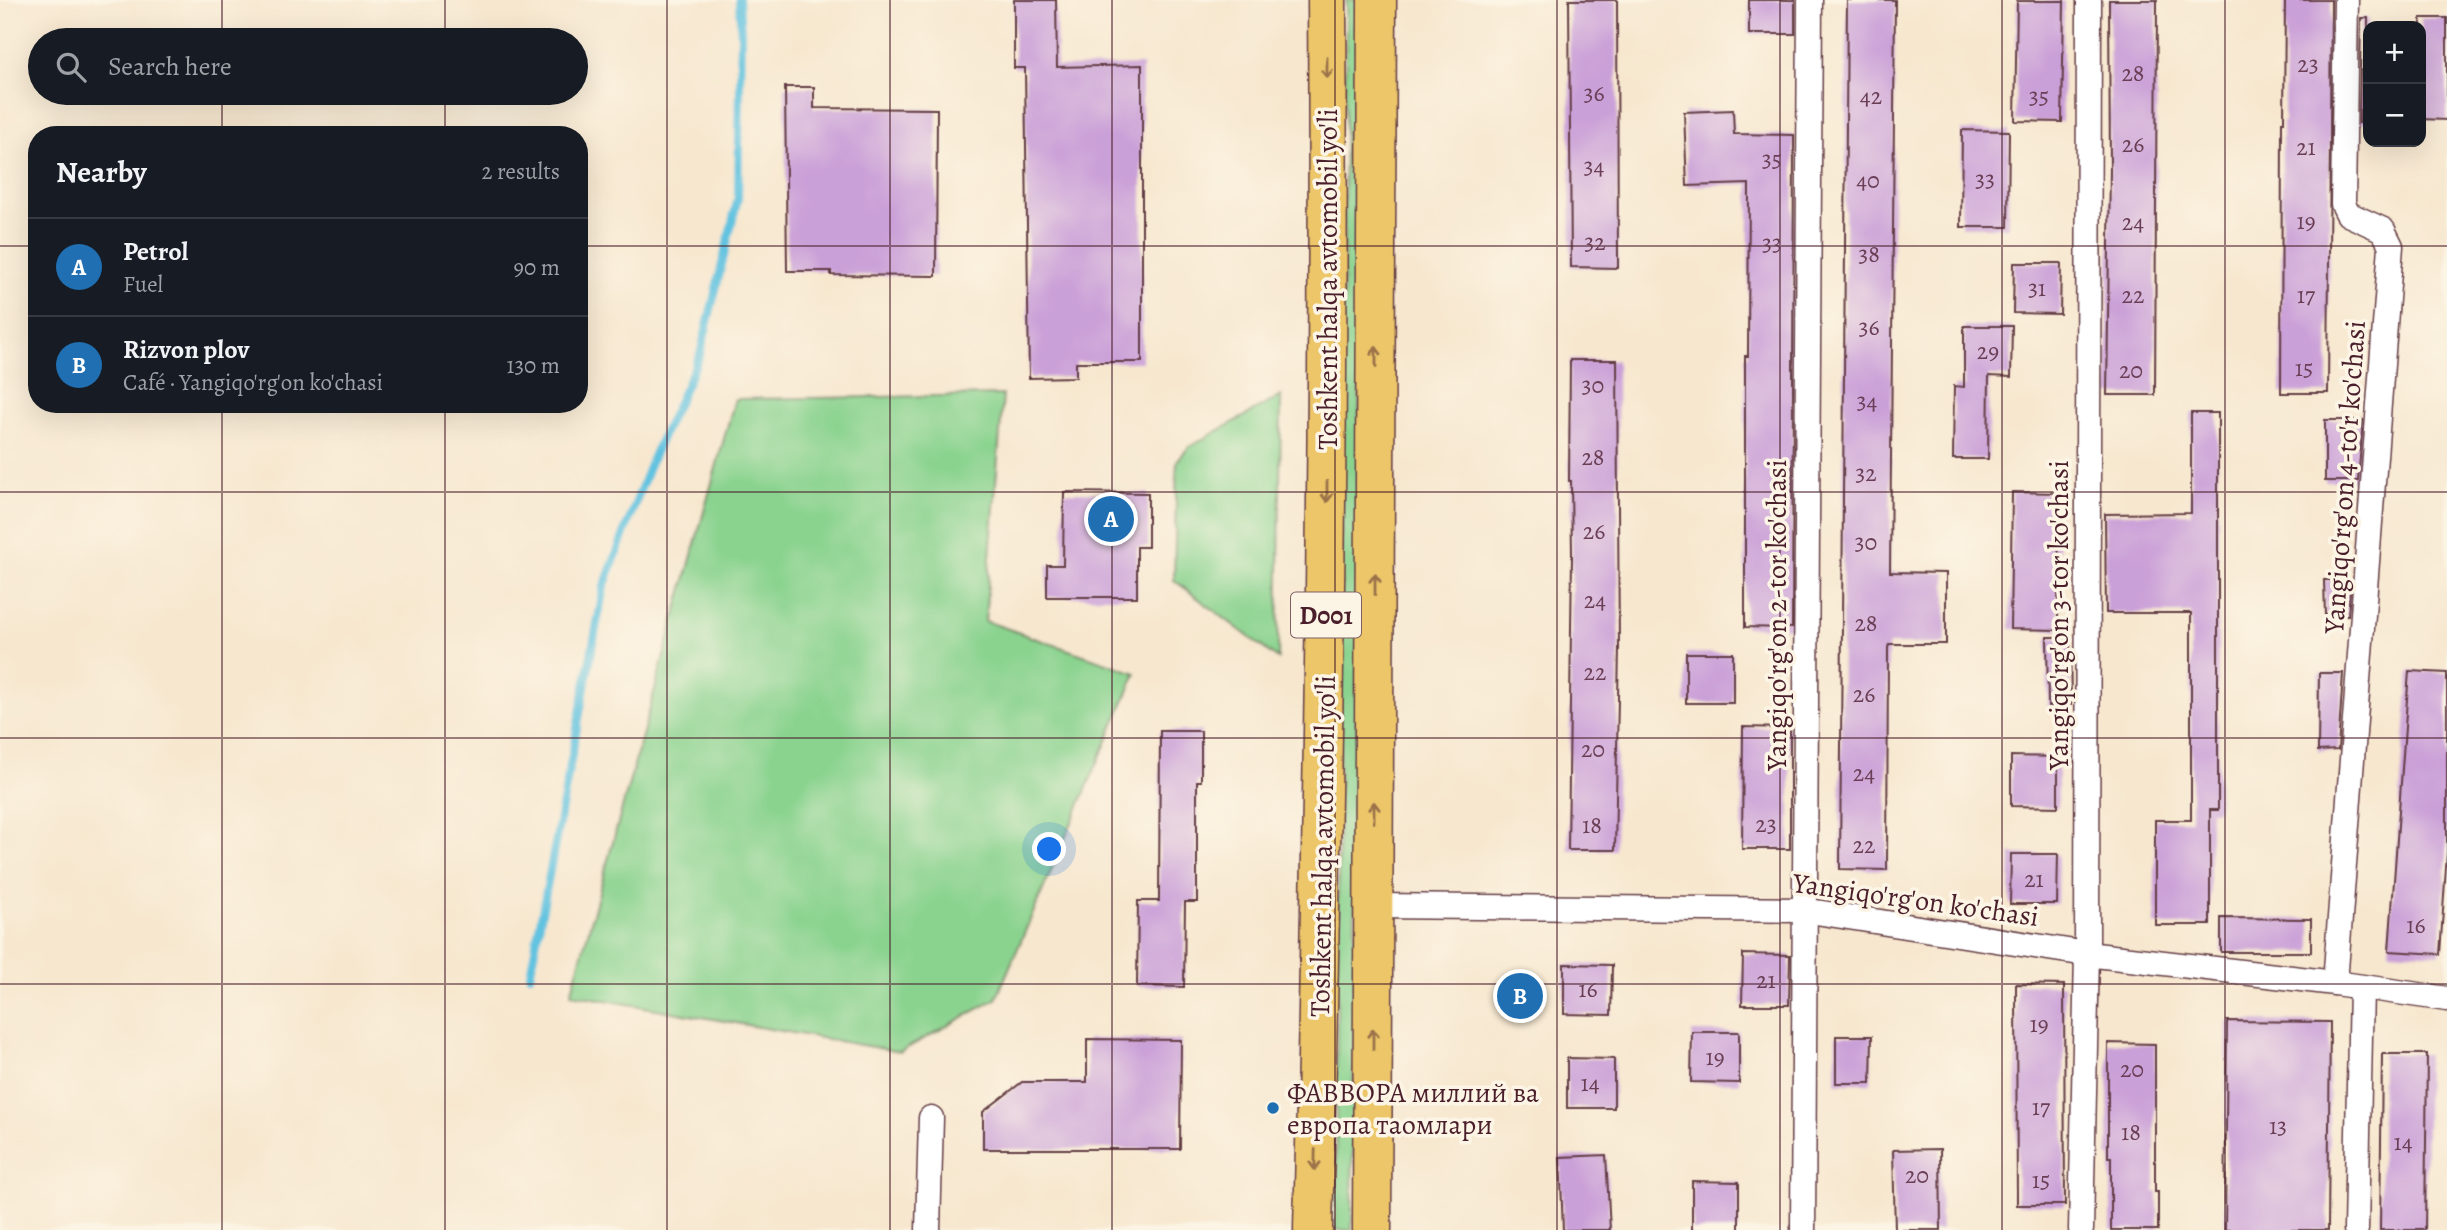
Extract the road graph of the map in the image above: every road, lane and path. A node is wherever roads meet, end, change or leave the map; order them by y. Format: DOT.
graph roads {
  1 [pos="1327,0"];
  2 [pos="1377,0"];
  3 [pos="1810,0"];
  4 [pos="2089,0"];
  5 [pos="2346,0"];
  6 [pos="1374,906"];
  7 [pos="1803,910"];
  8 [pos="2087,954"];
  9 [pos="2335,983"];
  10 [pos="2361,988"];
  11 [pos="2447,999"];
  12 [pos="931,1118"];
  13 [pos="928,1230"];
  14 [pos="1313,1230"];
  15 [pos="1372,1230"];
  16 [pos="1803,1230"];
  17 [pos="2081,1230"];
  18 [pos="2356,1230"];
  1 -- 14 [label="highway, Toshkent halqa avtomobil yo'li / D001, one-way"];
  6 -- 2 [label="highway, Toshkent halqa avtomobil yo'li / D001, one-way"];
  3 -- 7 [label="street, Yangiqo'rg'on 2-tor ko'chasi"];
  4 -- 8 [label="street, Yangiqo'rg'on 3-tor ko'chasi"];
  5 -- 9 [label="street, Yangiqo'rg'on 4-to'r ko'chasi"];
  6 -- 7 [label="street, Yangiqo'rg'on ko'chasi"];
  15 -- 6 [label="highway, Toshkent halqa avtomobil yo'li / D001, one-way"];
  7 -- 8 [label="street, Yangiqo'rg'on ko'chasi"];
  7 -- 16 [label="street, Yangiqo'rg'on 2-tor ko'chasi"];
  8 -- 9 [label="street, Yangiqo'rg'on ko'chasi"];
  8 -- 17 [label="street, Yangiqo'rg'on 3-tor ko'chasi"];
  9 -- 10 [label="street, Yangiqo'rg'on ko'chasi"];
  10 -- 11 [label="street, Yangiqo'rg'on ko'chasi"];
  10 -- 18 [label="street"];
  12 -- 13 [label="street"];
}
